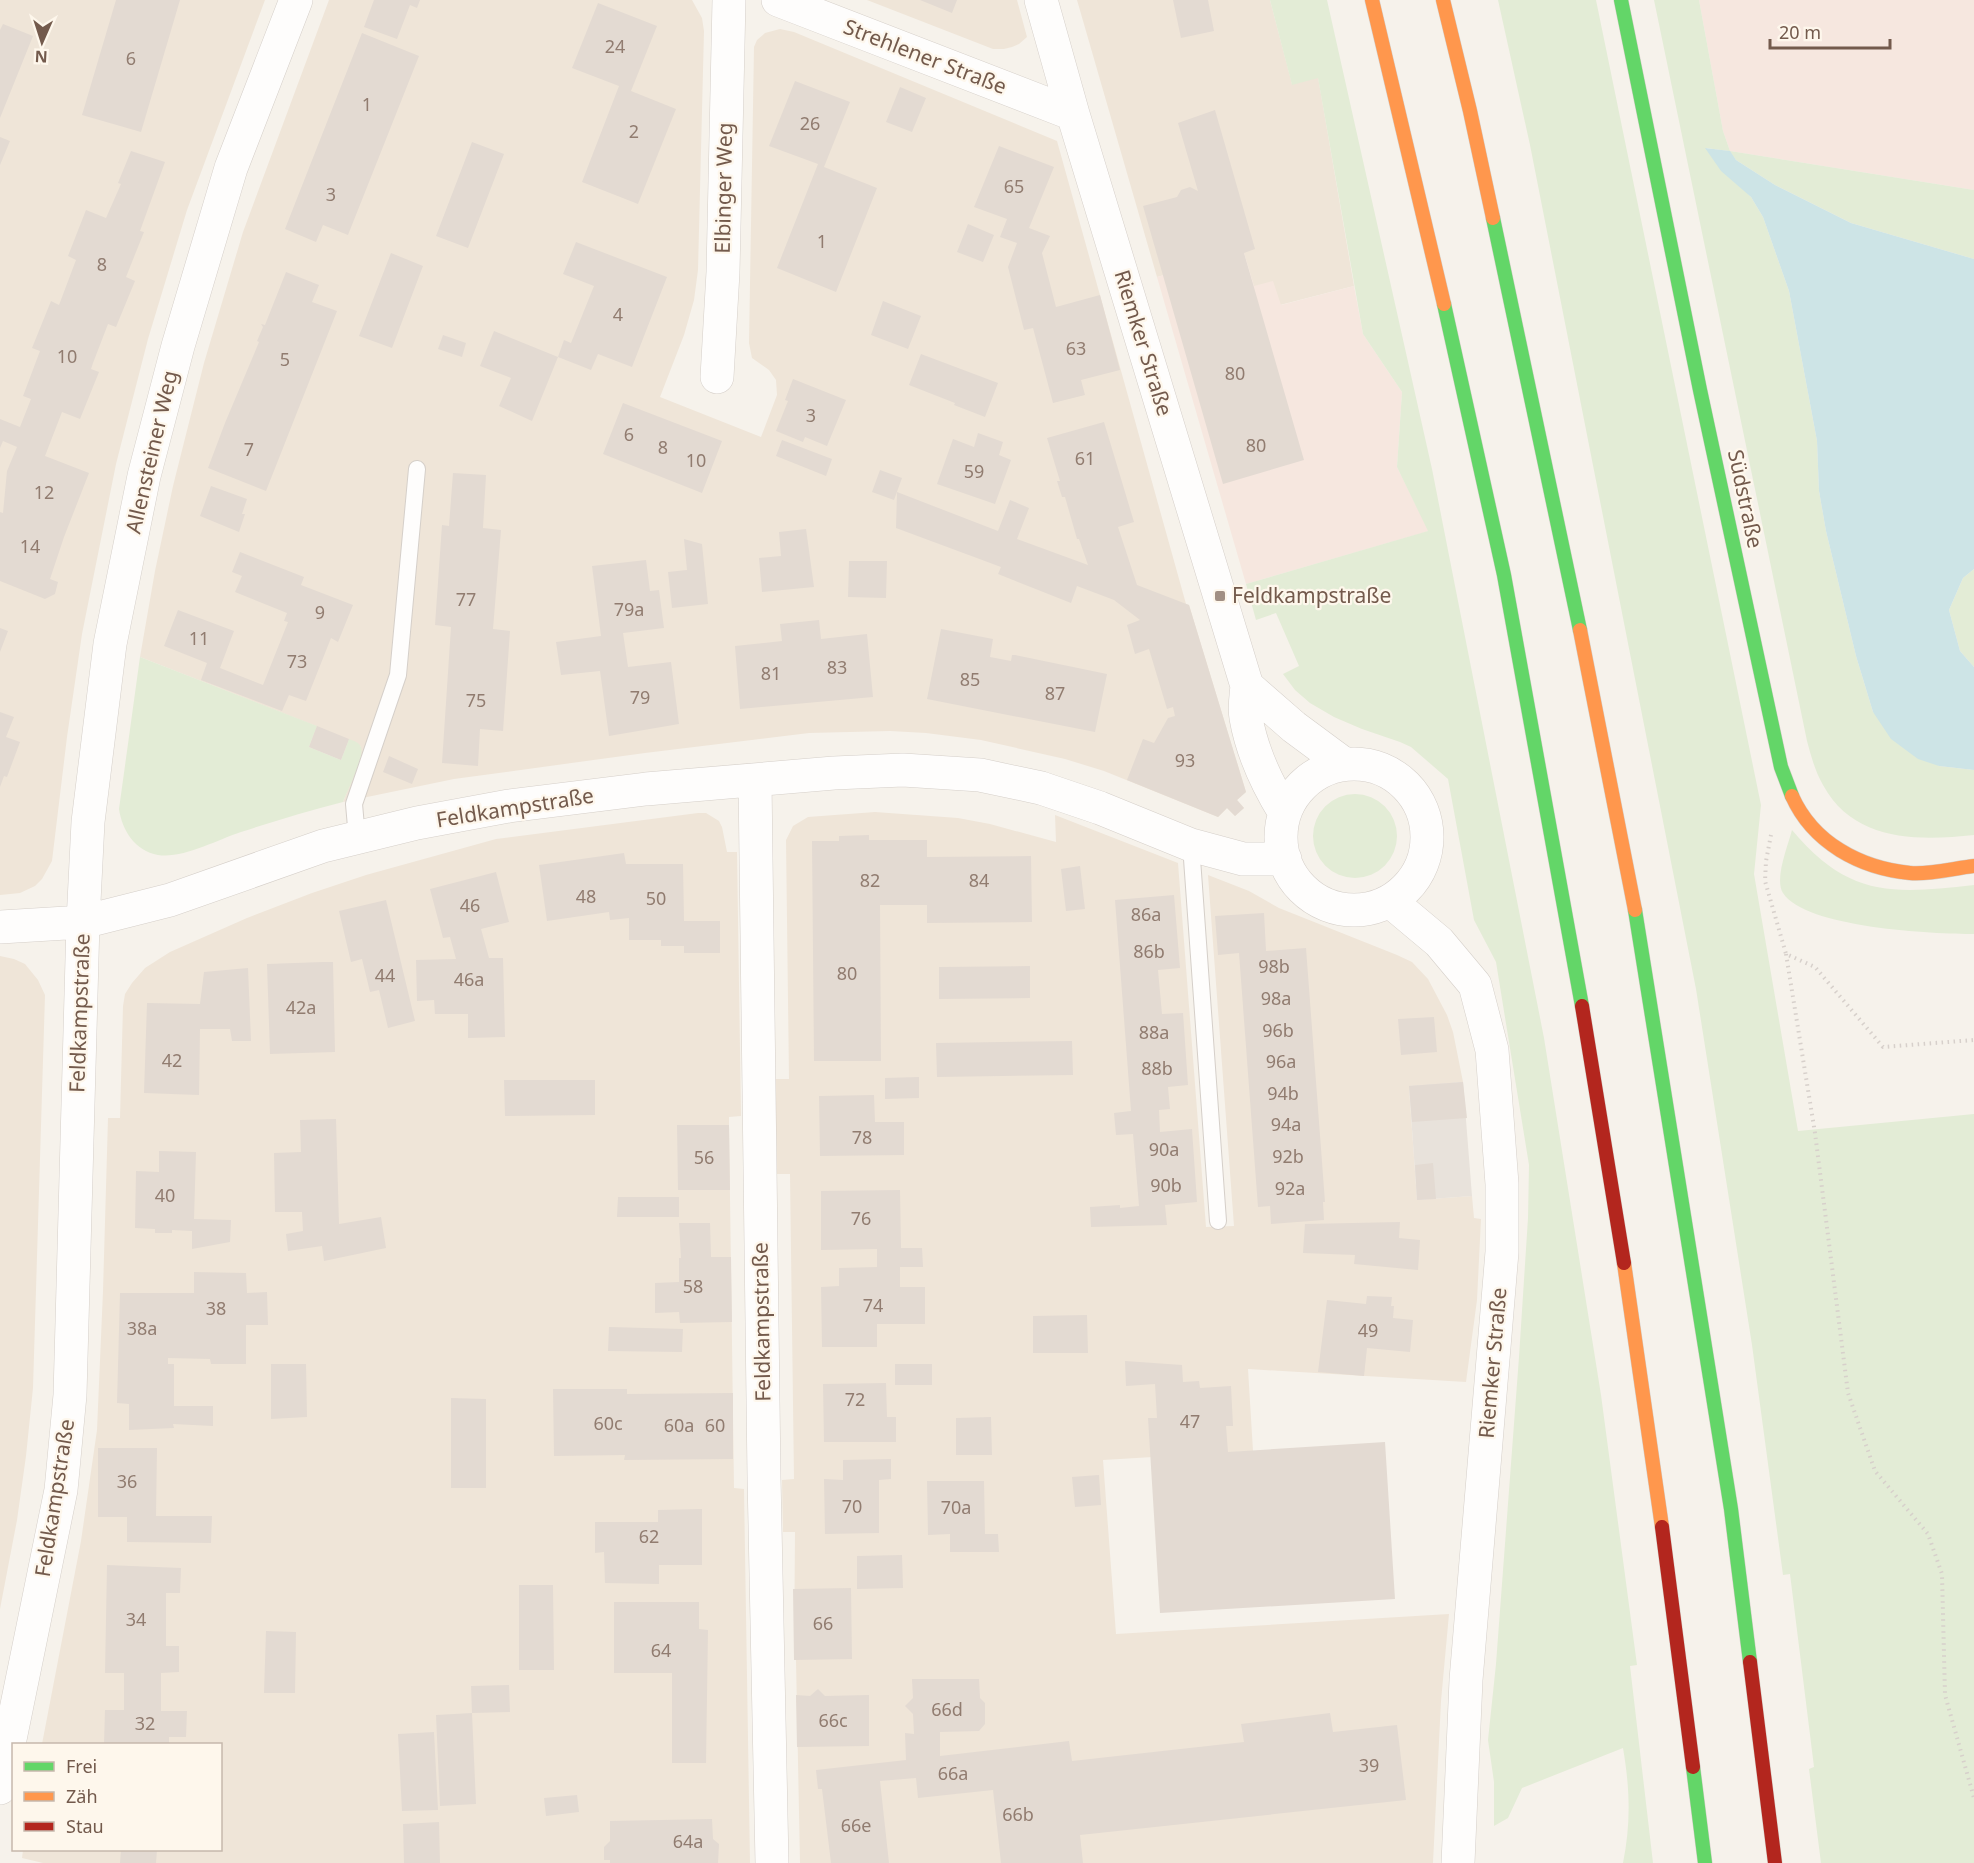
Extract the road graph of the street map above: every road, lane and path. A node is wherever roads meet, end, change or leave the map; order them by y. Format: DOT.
graph roads {
  1 [pos="296,0"];
  2 [pos="729,0"];
  3 [pos="778,0"];
  4 [pos="1041,0"];
  5 [pos="1372,0"];
  6 [pos="1443,0"];
  7 [pos="1622,0"];
  8 [pos="1073,114"];
  9 [pos="717,377"];
  10 [pos="417,469"];
  11 [pos="1247,686"];
  12 [pos="1344,764"];
  13 [pos="755,780"];
  14 [pos="1793,799"];
  15 [pos="1285,813"];
  16 [pos="357,838"];
  17 [pos="1191,845"];
  18 [pos="1284,859"];
  19 [pos="1974,866"];
  20 [pos="1390,901"];
  21 [pos="82,921"];
  22 [pos="0,927"];
  23 [pos="1786,954"];
  24 [pos="1974,1040"];
  25 [pos="1218,1221"];
  26 [pos="0,1788"];
  27 [pos="1974,1798"];
  28 [pos="772,1863"];
  29 [pos="1458,1863"];
  30 [pos="1705,1863"];
  31 [pos="1775,1863"];
  1 -- 21 [label="street, Allensteiner Weg"];
  2 -- 9 [label="street, Elbinger Weg"];
  3 -- 8 [label="street, Strehlener Straße"];
  4 -- 8 [label="street, Riemker Straße"];
  5 -- 30 [label="main road"];
  6 -- 31 [label="main road"];
  7 -- 14 [label="main road, Südstraße"];
  8 -- 11 [label="street, Riemker Straße"];
  10 -- 16 [label="lane"];
  11 -- 12 [label="street"];
  11 -- 15 [label="street, Riemker Straße"];
  12 -- 15 [label="street"];
  12 -- 20 [label="street"];
  13 -- 16 [label="street, Feldkampstraße"];
  13 -- 17 [label="street, Feldkampstraße"];
  13 -- 28 [label="street, Feldkampstraße"];
  14 -- 19 [label="main road, Südstraße"];
  14 -- 23 [label="path"];
  15 -- 18 [label="street"];
  16 -- 21 [label="street, Feldkampstraße"];
  17 -- 18 [label="street, Feldkampstraße"];
  17 -- 25 [label="lane"];
  18 -- 20 [label="street"];
  20 -- 29 [label="street, Riemker Straße"];
  21 -- 22 [label="street"];
  21 -- 26 [label="street, Feldkampstraße"];
  23 -- 24 [label="path"];
  23 -- 27 [label="path"];
}
